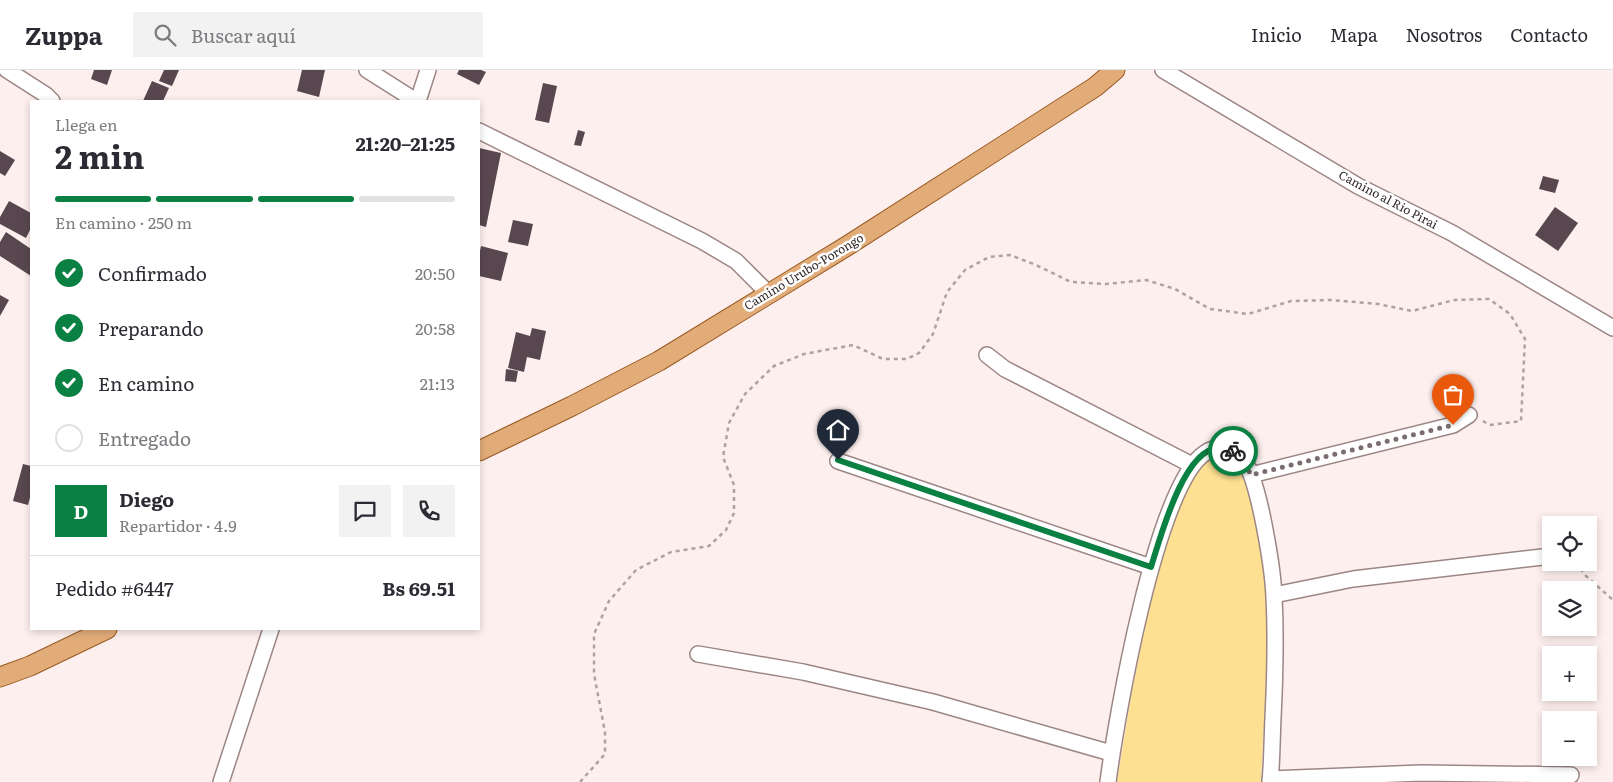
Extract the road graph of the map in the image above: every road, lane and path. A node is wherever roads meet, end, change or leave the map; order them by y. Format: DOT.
graph roads {
  1 [pos="7,70"];
  2 [pos="367,70"];
  3 [pos="428,70"];
  4 [pos="1115,70"];
  5 [pos="1163,70"];
  6 [pos="51,100"];
  7 [pos="415,100"];
  8 [pos="417,100"];
  9 [pos="480,131"];
  10 [pos="768,293"];
  11 [pos="1613,328"];
  12 [pos="987,355"];
  13 [pos="1469,415"];
  14 [pos="480,450"];
  15 [pos="838,460"];
  16 [pos="1192,465"];
  17 [pos="1251,475"];
  18 [pos="1542,557"];
  19 [pos="1151,567"];
  20 [pos="1582,571"];
  21 [pos="1274,595"];
  22 [pos="1613,600"];
  23 [pos="104,630"];
  24 [pos="271,630"];
  25 [pos="698,654"];
  26 [pos="0,677"];
  27 [pos="1112,753"];
  28 [pos="1571,775"];
  29 [pos="1270,780"];
  30 [pos="222,782"];
  31 [pos="580,782"];
  32 [pos="1108,782"];
  1 -- 6 [label="street"];
  2 -- 7 [label="street"];
  3 -- 8 [label="street"];
  4 -- 10 [label="main road, Camino Urubo-Porongo"];
  5 -- 11 [label="street, Camino al Rio Pirai"];
  9 -- 10 [label="street"];
  10 -- 14 [label="main road, Camino Urubo-Porongo"];
  12 -- 16 [label="street"];
  13 -- 17 [label="street"];
  13 -- 31 [label="path"];
  15 -- 19 [label="street"];
  16 -- 17 [label="street"];
  16 -- 19 [label="street"];
  17 -- 21 [label="street"];
  18 -- 21 [label="street"];
  19 -- 27 [label="street"];
  20 -- 22 [label="path"];
  21 -- 29 [label="street"];
  23 -- 26 [label="main road"];
  24 -- 30 [label="street"];
  25 -- 27 [label="street"];
  27 -- 32 [label="street"];
  28 -- 29 [label="street"];
}
